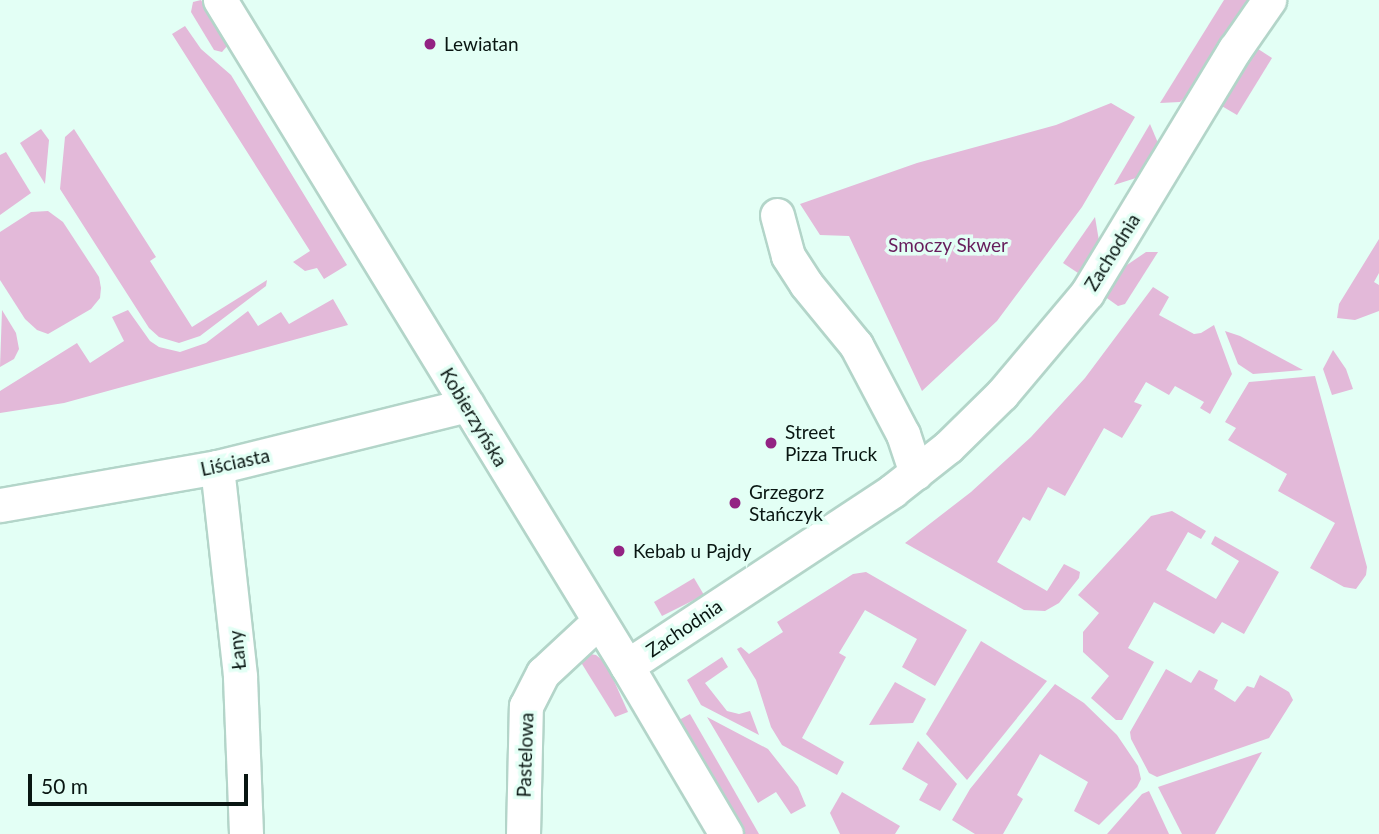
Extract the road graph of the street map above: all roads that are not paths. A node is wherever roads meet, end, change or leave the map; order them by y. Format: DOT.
graph roads {
  1 [pos="220,0"];
  2 [pos="1269,0"];
  3 [pos="777,215"];
  4 [pos="467,405"];
  5 [pos="217,467"];
  6 [pos="916,473"];
  7 [pos="0,505"];
  8 [pos="599,621"];
  9 [pos="627,666"];
  10 [pos="246,834"];
  11 [pos="523,834"];
  12 [pos="726,834"];
  1 -- 4 [label="street, Kobierzyńska"];
  2 -- 6 [label="street, Zachodnia"];
  3 -- 6 [label="street"];
  4 -- 5 [label="street, Liściasta"];
  4 -- 8 [label="street, Kobierzyńska"];
  5 -- 7 [label="street, Liściasta"];
  5 -- 10 [label="street, Łany"];
  6 -- 9 [label="street, Zachodnia"];
  8 -- 9 [label="street, Kobierzyńska"];
  8 -- 11 [label="street, Pastelowa"];
  9 -- 12 [label="street, Kobierzyńska"];
}
